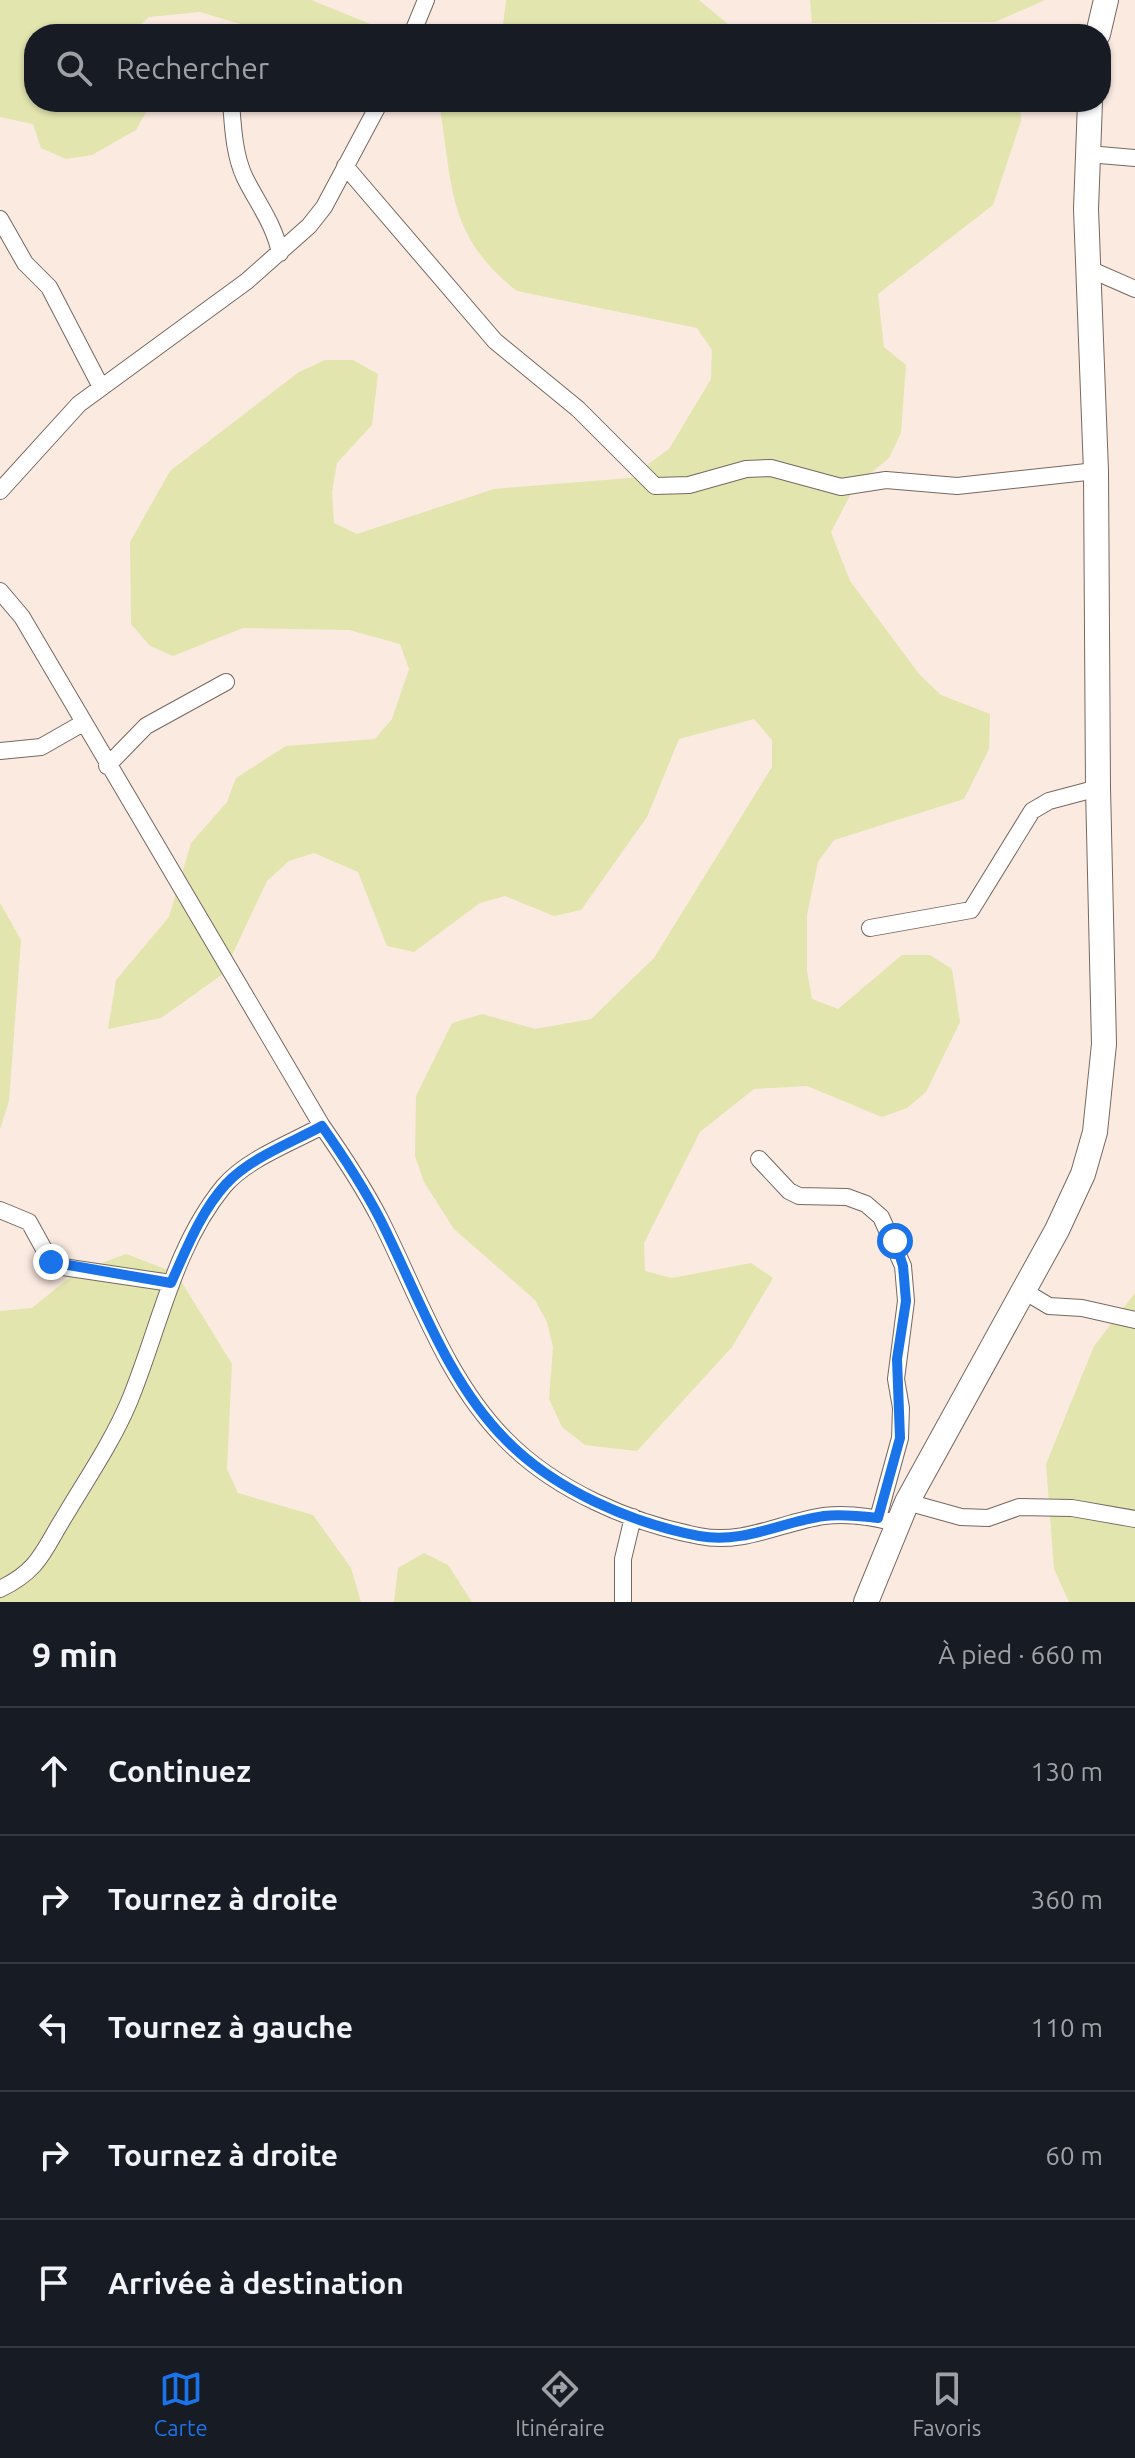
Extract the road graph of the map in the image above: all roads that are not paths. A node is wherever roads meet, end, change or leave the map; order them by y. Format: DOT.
graph roads {
  1 [pos="426,0"];
  2 [pos="1106,0"];
  3 [pos="416,24"];
  4 [pos="1100,24"];
  5 [pos="232,112"];
  6 [pos="375,112"];
  7 [pos="1090,112"];
  8 [pos="1088,154"];
  9 [pos="1135,158"];
  10 [pos="345,166"];
  11 [pos="0,219"];
  12 [pos="280,253"];
  13 [pos="1087,268"];
  14 [pos="1135,289"];
  15 [pos="101,387"];
  16 [pos="1096,471"];
  17 [pos="0,491"];
  18 [pos="0,591"];
  19 [pos="226,682"];
  20 [pos="83,723"];
  21 [pos="0,751"];
  22 [pos="107,766"];
  23 [pos="1098,788"];
  24 [pos="870,928"];
  25 [pos="322,1126"];
  26 [pos="759,1159"];
  27 [pos="0,1210"];
  28 [pos="171,1283"];
  29 [pos="1024,1291"];
  30 [pos="1135,1320"];
  31 [pos="894,1514"];
  32 [pos="633,1517"];
  33 [pos="1135,1519"];
  34 [pos="0,1589"];
  35 [pos="623,1602"];
  36 [pos="866,1602"];
  1 -- 3 [label="street"];
  2 -- 4 [label="highway"];
  5 -- 12 [label="street"];
  6 -- 10 [label="street"];
  7 -- 8 [label="highway"];
  8 -- 9 [label="street"];
  8 -- 13 [label="highway"];
  10 -- 12 [label="street"];
  10 -- 16 [label="street"];
  11 -- 15 [label="street"];
  12 -- 15 [label="street"];
  13 -- 14 [label="street"];
  13 -- 16 [label="highway"];
  15 -- 17 [label="street"];
  16 -- 23 [label="highway"];
  18 -- 20 [label="street"];
  19 -- 22 [label="street"];
  20 -- 21 [label="street"];
  20 -- 22 [label="street"];
  22 -- 25 [label="street"];
  23 -- 24 [label="street"];
  23 -- 29 [label="highway"];
  25 -- 28 [label="street"];
  25 -- 32 [label="street"];
  26 -- 31 [label="street"];
  27 -- 28 [label="street"];
  28 -- 34 [label="street"];
  29 -- 30 [label="street"];
  29 -- 31 [label="highway"];
  31 -- 32 [label="street"];
  31 -- 33 [label="street"];
  31 -- 36 [label="highway"];
  32 -- 35 [label="street"];
}
